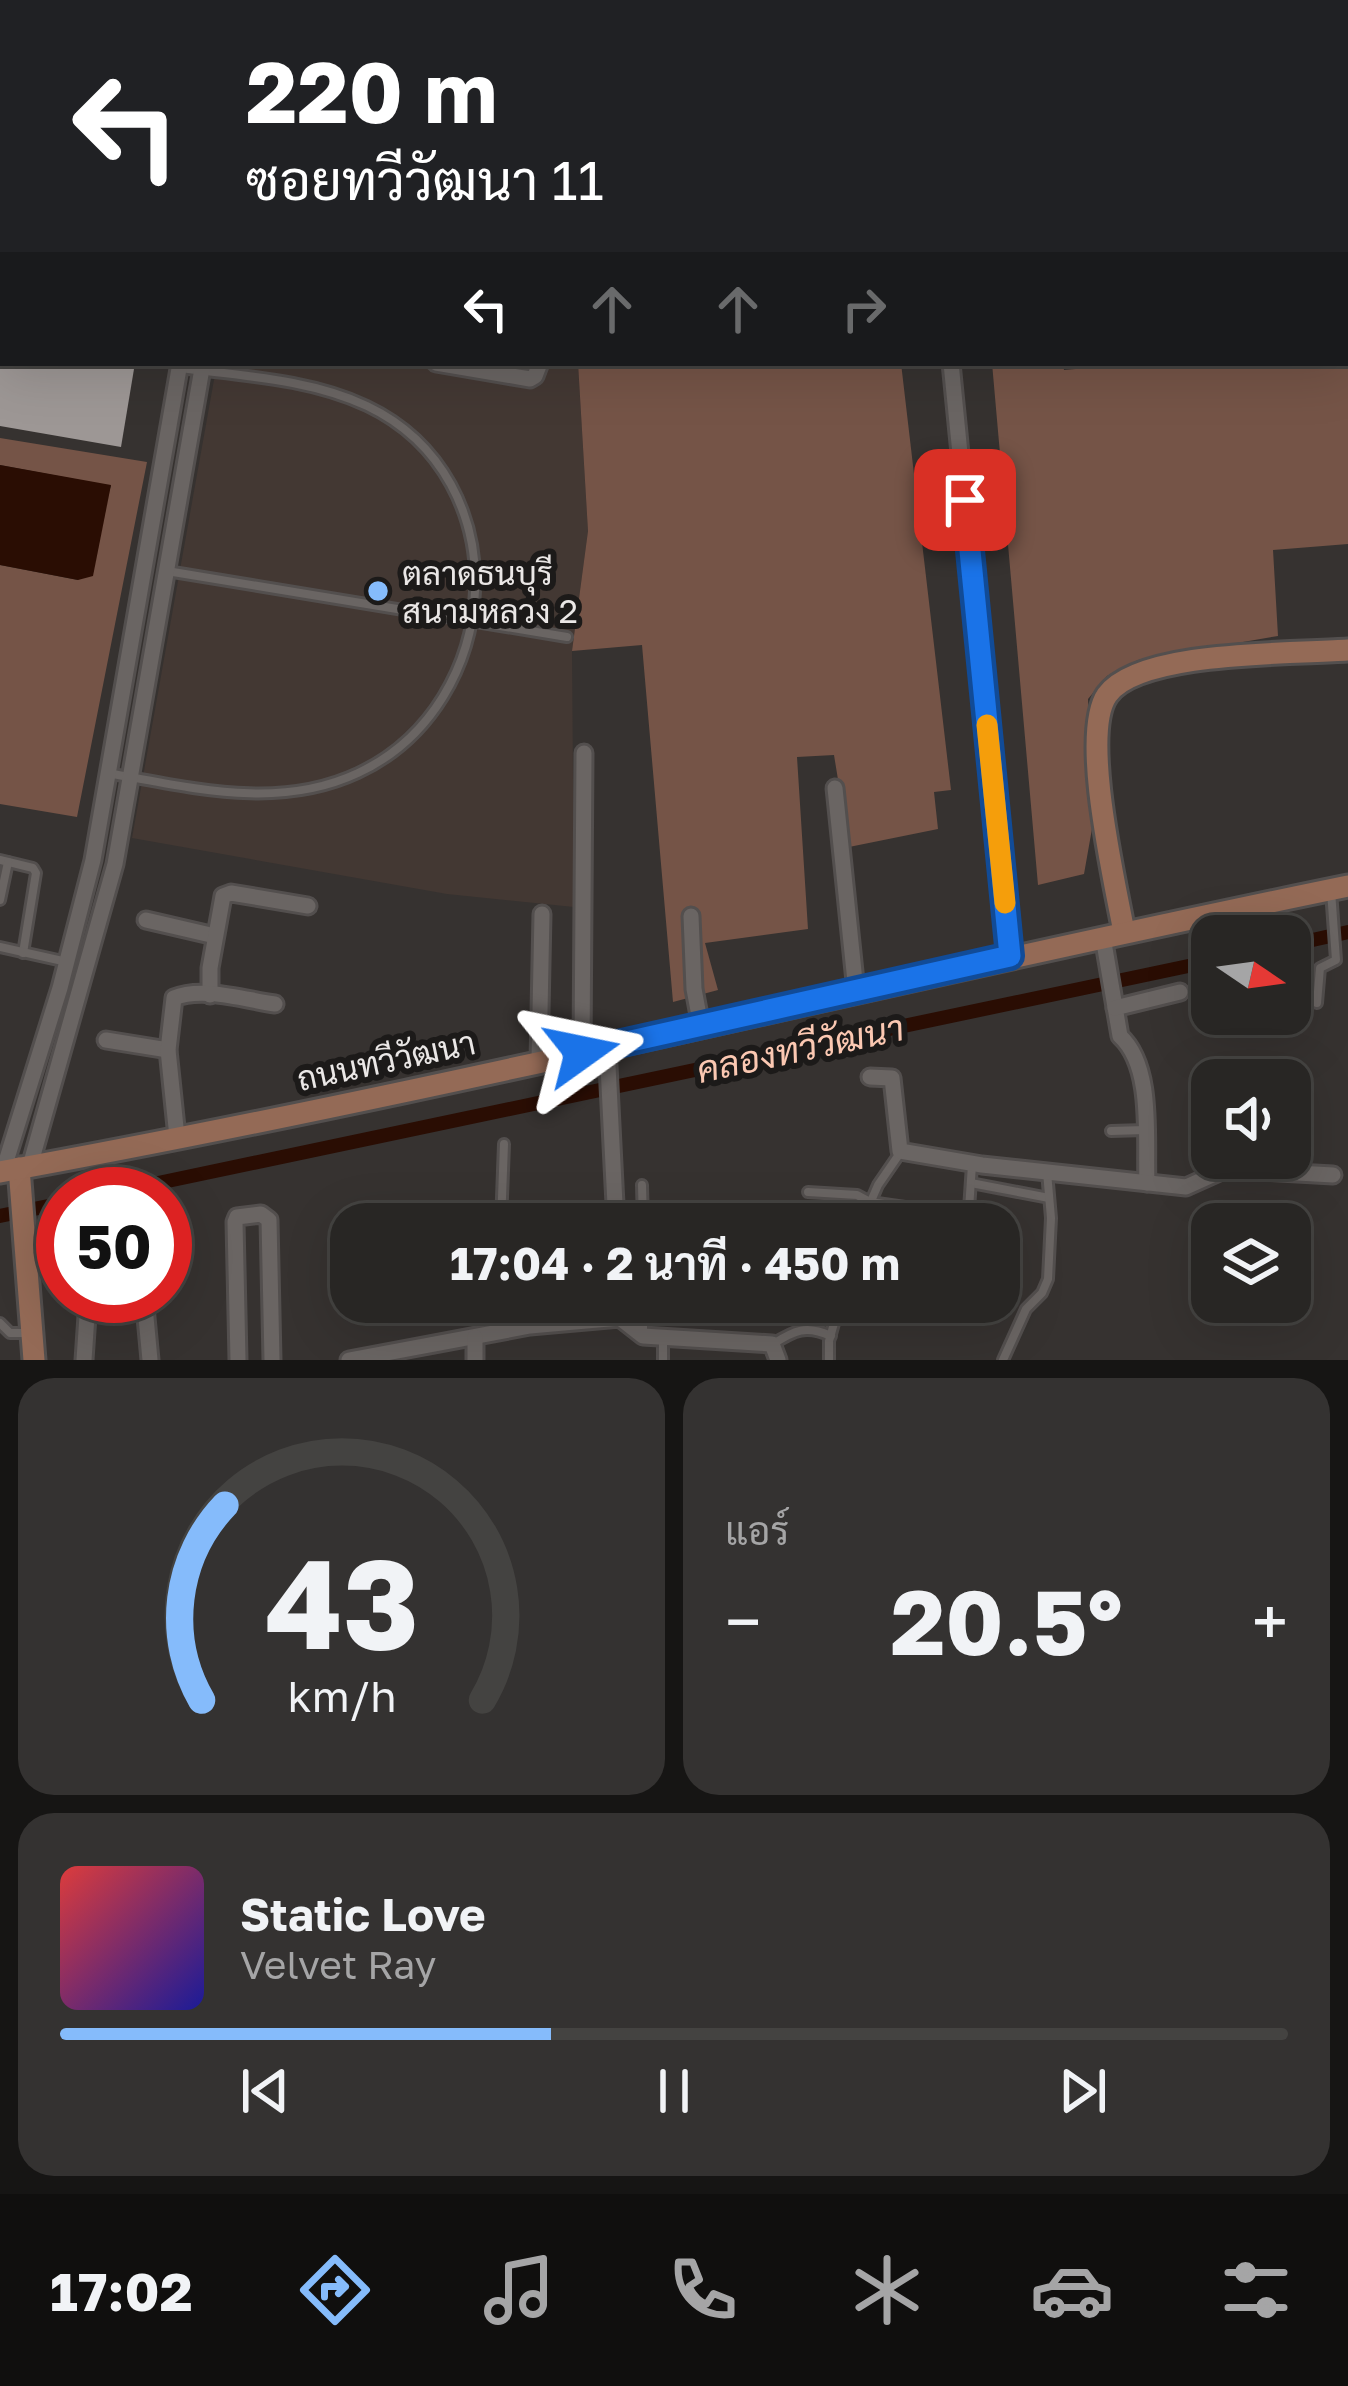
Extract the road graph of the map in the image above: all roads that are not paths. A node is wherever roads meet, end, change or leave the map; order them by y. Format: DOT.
graph roads {
  1 [pos="179,366"];
  2 [pos="454,366"];
  3 [pos="539,366"];
  4 [pos="951,366"];
  5 [pos="202,367"];
  6 [pos="166,571"];
  7 [pos="474,622"];
  8 [pos="567,638"];
  9 [pos="1348,650"];
  10 [pos="584,753"];
  11 [pos="107,773"];
  12 [pos="129,777"];
  13 [pos="835,788"];
  14 [pos="4,861"];
  15 [pos="1337,896"];
  16 [pos="0,900"];
  17 [pos="308,906"];
  18 [pos="542,914"];
  19 [pos="1276,915"];
  20 [pos="691,916"];
  21 [pos="146,920"];
  22 [pos="1191,931"];
  23 [pos="215,936"];
  24 [pos="1111,942"];
  25 [pos="0,947"];
  26 [pos="23,952"];
  27 [pos="1010,956"];
  28 [pos="67,962"];
  29 [pos="856,991"];
  30 [pos="1180,992"];
  31 [pos="210,995"];
  32 [pos="1317,1003"];
  33 [pos="275,1004"];
  34 [pos="1115,1008"];
  35 [pos="701,1026"];
  36 [pos="106,1040"];
  37 [pos="607,1046"];
  38 [pos="168,1050"];
  39 [pos="582,1052"];
  40 [pos="539,1061"];
  41 [pos="870,1077"];
  42 [pos="15,1128"];
  43 [pos="1144,1130"];
  44 [pos="1112,1131"];
  45 [pos="39,1134"];
  46 [pos="177,1137"];
  47 [pos="504,1144"];
  48 [pos="900,1151"];
  49 [pos="973,1164"];
  50 [pos="1047,1172"];
  51 [pos="14,1173"];
  52 [pos="1333,1175"];
  53 [pos="971,1183"];
  54 [pos="1147,1183"];
  55 [pos="643,1184"];
  56 [pos="808,1192"];
  57 [pos="1049,1198"];
  58 [pos="870,1202"];
  59 [pos="502,1203"];
  60 [pos="615,1203"];
  61 [pos="643,1203"];
  62 [pos="877,1203"];
  63 [pos="970,1203"];
  64 [pos="0,1323"];
  65 [pos="87,1323"];
  66 [pos="147,1323"];
  67 [pos="499,1323"];
  68 [pos="545,1323"];
  69 [pos="632,1323"];
  70 [pos="644,1323"];
  71 [pos="834,1323"];
  72 [pos="499,1331"];
  73 [pos="31,1333"];
  74 [pos="475,1336"];
  75 [pos="644,1336"];
  76 [pos="831,1336"];
  77 [pos="663,1339"];
  78 [pos="775,1352"];
  79 [pos="34,1360"];
  80 [pos="84,1360"];
  81 [pos="150,1360"];
  82 [pos="238,1360"];
  83 [pos="272,1360"];
  84 [pos="350,1360"];
  85 [pos="475,1360"];
  86 [pos="663,1360"];
  87 [pos="829,1360"];
  88 [pos="1003,1360"];
  1 -- 11 [label="street"];
  2 -- 3 [label="street"];
  4 -- 27 [label="street"];
  5 -- 6 [label="street"];
  5 -- 7 [label="lane"];
  6 -- 7 [label="lane"];
  6 -- 12 [label="street"];
  7 -- 8 [label="lane"];
  7 -- 12 [label="lane"];
  9 -- 24 [label="main road"];
  10 -- 39 [label="street"];
  11 -- 12 [label="lane"];
  11 -- 28 [label="street"];
  12 -- 45 [label="street"];
  13 -- 29 [label="street"];
  14 -- 16 [label="lane"];
  14 -- 26 [label="lane"];
  15 -- 19 [label="main road, ถนนทวีวัฒนา"];
  15 -- 32 [label="lane"];
  17 -- 23 [label="street"];
  18 -- 40 [label="street"];
  20 -- 35 [label="street"];
  21 -- 23 [label="street"];
  22 -- 24 [label="main road, ถนนทวีวัฒนา"];
  23 -- 31 [label="street"];
  24 -- 27 [label="main road, ถนนทวีวัฒนา"];
  24 -- 34 [label="street"];
  25 -- 26 [label="lane"];
  26 -- 28 [label="lane"];
  27 -- 29 [label="main road, ถนนทวีวัฒนา"];
  28 -- 42 [label="street"];
  29 -- 35 [label="main road, ถนนทวีวัฒนา"];
  30 -- 34 [label="street"];
  31 -- 33 [label="street"];
  31 -- 38 [label="street"];
  34 -- 43 [label="street"];
  35 -- 37 [label="main road, ถนนทวีวัฒนา"];
  36 -- 38 [label="street"];
  37 -- 39 [label="main road, ถนนทวีวัฒนา"];
  37 -- 60 [label="street"];
  38 -- 46 [label="street"];
  39 -- 40 [label="main road, ถนนทวีวัฒนา"];
  40 -- 46 [label="main road, ถนนทวีวัฒนา"];
  41 -- 48 [label="street"];
  42 -- 45 [label="street"];
  42 -- 51 [label="street"];
  43 -- 44 [label="lane"];
  43 -- 54 [label="street"];
  45 -- 51 [label="street"];
  46 -- 51 [label="main road, ถนนทวีวัฒนา"];
  47 -- 59 [label="lane"];
  48 -- 49 [label="street"];
  48 -- 58 [label="lane"];
  49 -- 50 [label="street"];
  49 -- 53 [label="lane"];
  50 -- 54 [label="street"];
  50 -- 57 [label="lane"];
  51 -- 73 [label="main road"];
  52 -- 54 [label="street"];
  53 -- 57 [label="lane"];
  53 -- 63 [label="lane"];
  55 -- 61 [label="lane"];
  56 -- 58 [label="lane"];
  57 -- 88 [label="lane"];
  58 -- 62 [label="lane"];
  64 -- 73 [label="lane"];
  65 -- 80 [label="street"];
  66 -- 81 [label="street"];
  67 -- 72 [label="lane"];
  68 -- 72 [label="street"];
  69 -- 75 [label="street"];
  70 -- 75 [label="lane"];
  71 -- 76 [label="lane"];
  72 -- 74 [label="street"];
  73 -- 79 [label="main road"];
  74 -- 84 [label="street"];
  74 -- 85 [label="street"];
  75 -- 77 [label="street"];
  76 -- 78 [label="lane"];
  76 -- 87 [label="lane"];
  77 -- 78 [label="street"];
  77 -- 86 [label="lane"];
  82 -- 83 [label="street"];
}
